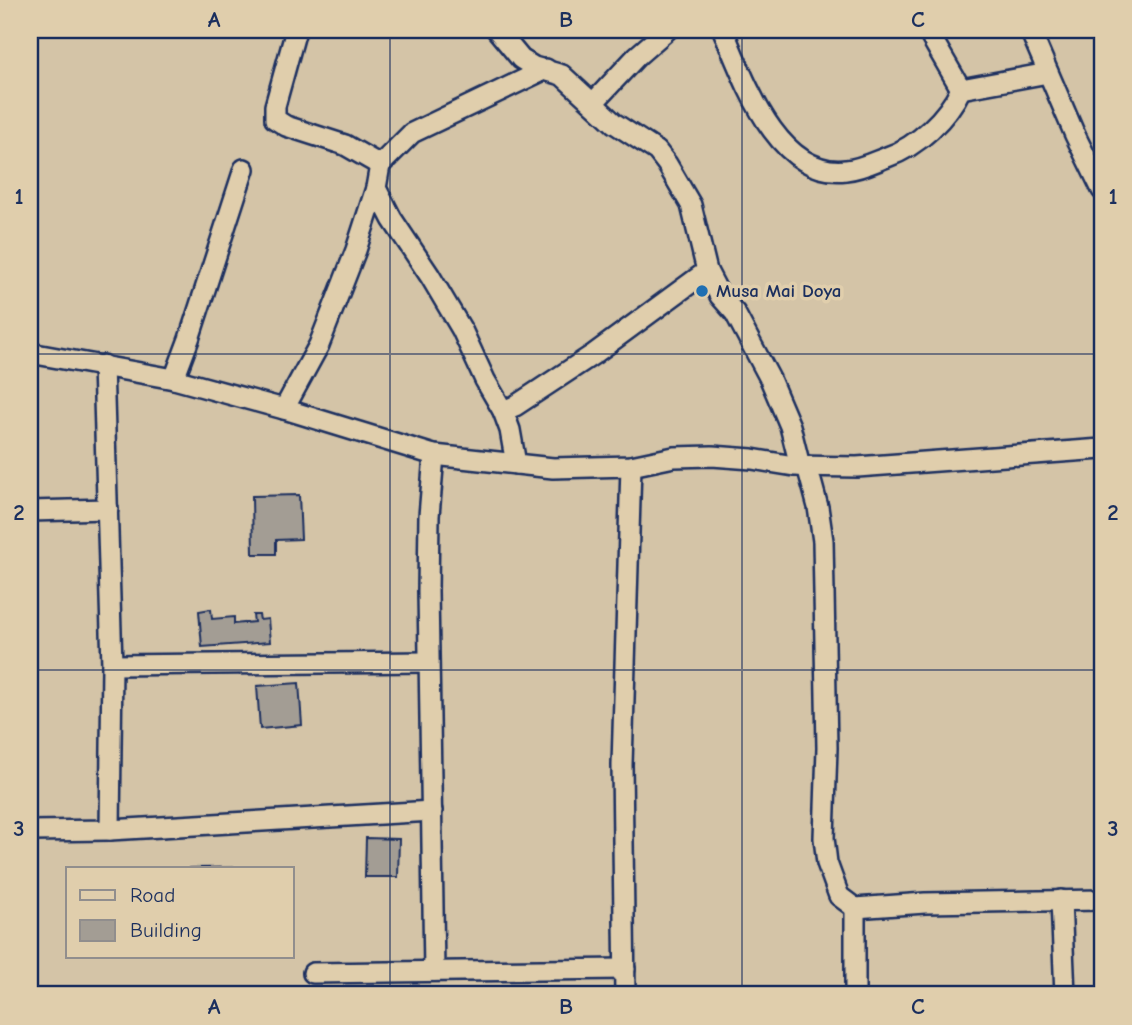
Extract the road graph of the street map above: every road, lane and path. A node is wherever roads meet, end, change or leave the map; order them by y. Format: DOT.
graph roads {
  1 [pos="296,30"];
  2 [pos="497,30"];
  3 [pos="667,30"];
  4 [pos="723,30"];
  5 [pos="927,30"];
  6 [pos="1030,30"];
  7 [pos="546,69"];
  8 [pos="1048,73"];
  9 [pos="961,89"];
  10 [pos="593,103"];
  11 [pos="380,165"];
  12 [pos="244,169"];
  13 [pos="376,188"];
  14 [pos="1102,190"];
  15 [pos="707,271"];
  16 [pos="30,353"];
  17 [pos="103,365"];
  18 [pos="174,379"];
  19 [pos="284,409"];
  20 [pos="503,411"];
  21 [pos="1102,449"];
  22 [pos="434,455"];
  23 [pos="516,464"];
  24 [pos="631,466"];
  25 [pos="803,466"];
  26 [pos="108,509"];
  27 [pos="30,511"];
  28 [pos="429,662"];
  29 [pos="112,665"];
  30 [pos="432,811"];
  31 [pos="110,830"];
  32 [pos="30,831"];
  33 [pos="1061,900"];
  34 [pos="1102,900"];
  35 [pos="855,908"];
  36 [pos="625,969"];
  37 [pos="434,971"];
  38 [pos="313,973"];
  39 [pos="625,995"];
  40 [pos="855,995"];
  41 [pos="1065,995"];
  1 -- 11 [label="street"];
  2 -- 7 [label="street"];
  3 -- 10 [label="street"];
  4 -- 9 [label="street"];
  5 -- 9 [label="street"];
  6 -- 8 [label="street"];
  7 -- 10 [label="street"];
  7 -- 11 [label="street"];
  8 -- 9 [label="street"];
  8 -- 14 [label="street"];
  10 -- 15 [label="street"];
  11 -- 13 [label="street"];
  12 -- 18 [label="street"];
  13 -- 19 [label="street"];
  13 -- 20 [label="street"];
  15 -- 20 [label="street"];
  15 -- 25 [label="street"];
  16 -- 17 [label="street"];
  17 -- 18 [label="street"];
  17 -- 26 [label="street"];
  18 -- 19 [label="street"];
  19 -- 22 [label="street"];
  20 -- 23 [label="street"];
  21 -- 25 [label="street"];
  22 -- 23 [label="street"];
  22 -- 28 [label="street"];
  23 -- 24 [label="street"];
  24 -- 25 [label="street"];
  24 -- 36 [label="street"];
  25 -- 35 [label="street"];
  26 -- 27 [label="street"];
  26 -- 29 [label="street"];
  28 -- 29 [label="street"];
  28 -- 30 [label="street"];
  29 -- 31 [label="street"];
  30 -- 31 [label="street"];
  30 -- 37 [label="street"];
  31 -- 32 [label="street"];
  33 -- 34 [label="street"];
  33 -- 35 [label="street"];
  33 -- 41 [label="street"];
  35 -- 40 [label="street"];
  36 -- 37 [label="street"];
  36 -- 39 [label="street"];
  37 -- 38 [label="street"];
}
